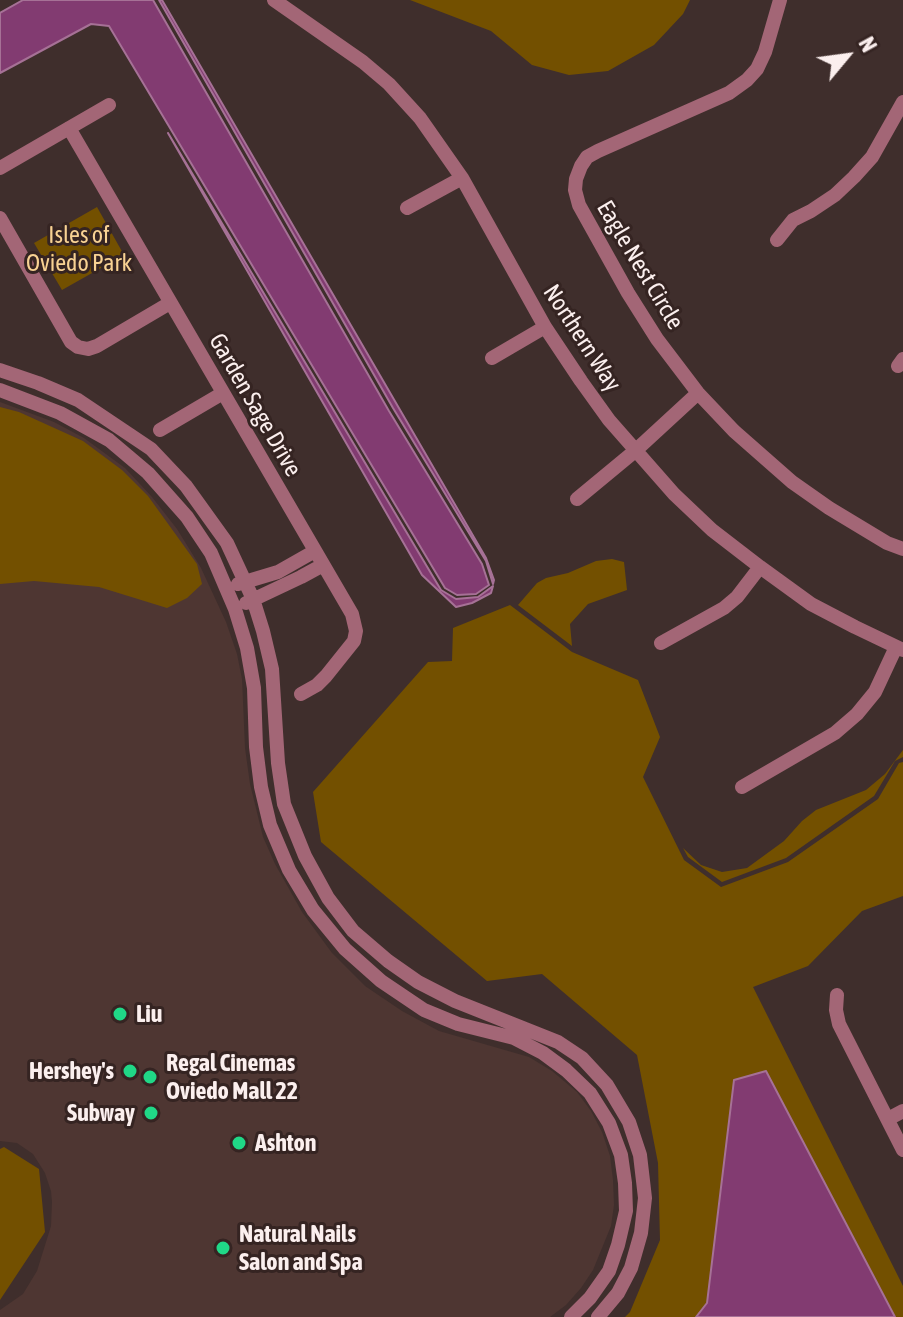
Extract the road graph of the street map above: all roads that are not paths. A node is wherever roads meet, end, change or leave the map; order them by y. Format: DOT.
graph roads {
  1 [pos="274,0"];
  2 [pos="780,0"];
  3 [pos="903,102"];
  4 [pos="109,105"];
  5 [pos="69,128"];
  6 [pos="0,168"];
  7 [pos="462,178"];
  8 [pos="407,208"];
  9 [pos="0,218"];
  10 [pos="777,240"];
  11 [pos="170,303"];
  12 [pos="545,327"];
  13 [pos="492,358"];
  14 [pos="0,370"];
  15 [pos="0,390"];
  16 [pos="223,393"];
  17 [pos="698,393"];
  18 [pos="160,430"];
  19 [pos="635,451"];
  20 [pos="577,499"];
  21 [pos="903,549"];
  22 [pos="319,558"];
  23 [pos="760,567"];
  24 [pos="281,578"];
  25 [pos="246,582"];
  26 [pos="226,588"];
  27 [pos="253,599"];
  28 [pos="235,609"];
  29 [pos="661,643"];
  30 [pos="899,648"];
  31 [pos="301,694"];
  32 [pos="742,787"];
  33 [pos="837,995"];
  34 [pos="903,1111"];
  35 [pos="888,1119"];
  36 [pos="903,1150"];
  37 [pos="571,1317"];
  38 [pos="598,1317"];
  1 -- 7 [label="street, Northern Way"];
  2 -- 17 [label="street, Eagle Nest Circle"];
  3 -- 10 [label="street"];
  4 -- 5 [label="street"];
  5 -- 6 [label="street"];
  5 -- 11 [label="street, Garden Sage Drive"];
  7 -- 8 [label="street"];
  7 -- 12 [label="street, Northern Way"];
  9 -- 11 [label="street"];
  11 -- 16 [label="street, Garden Sage Drive"];
  12 -- 13 [label="street"];
  12 -- 19 [label="street, Northern Way"];
  14 -- 25 [label="street"];
  15 -- 26 [label="street"];
  16 -- 18 [label="street"];
  16 -- 22 [label="street, Garden Sage Drive"];
  17 -- 19 [label="street"];
  17 -- 21 [label="street, Eagle Nest Circle"];
  19 -- 20 [label="street"];
  19 -- 23 [label="street, Northern Way"];
  22 -- 24 [label="street"];
  22 -- 31 [label="street, Garden Sage Drive"];
  23 -- 29 [label="street"];
  23 -- 30 [label="street, Northern Way"];
  24 -- 25 [label="street"];
  24 -- 27 [label="street"];
  25 -- 26 [label="street"];
  25 -- 27 [label="street"];
  26 -- 28 [label="street"];
  27 -- 28 [label="street"];
  27 -- 38 [label="street"];
  28 -- 37 [label="street"];
  30 -- 32 [label="street"];
  33 -- 35 [label="street"];
  34 -- 35 [label="street"];
  35 -- 36 [label="street"];
}
